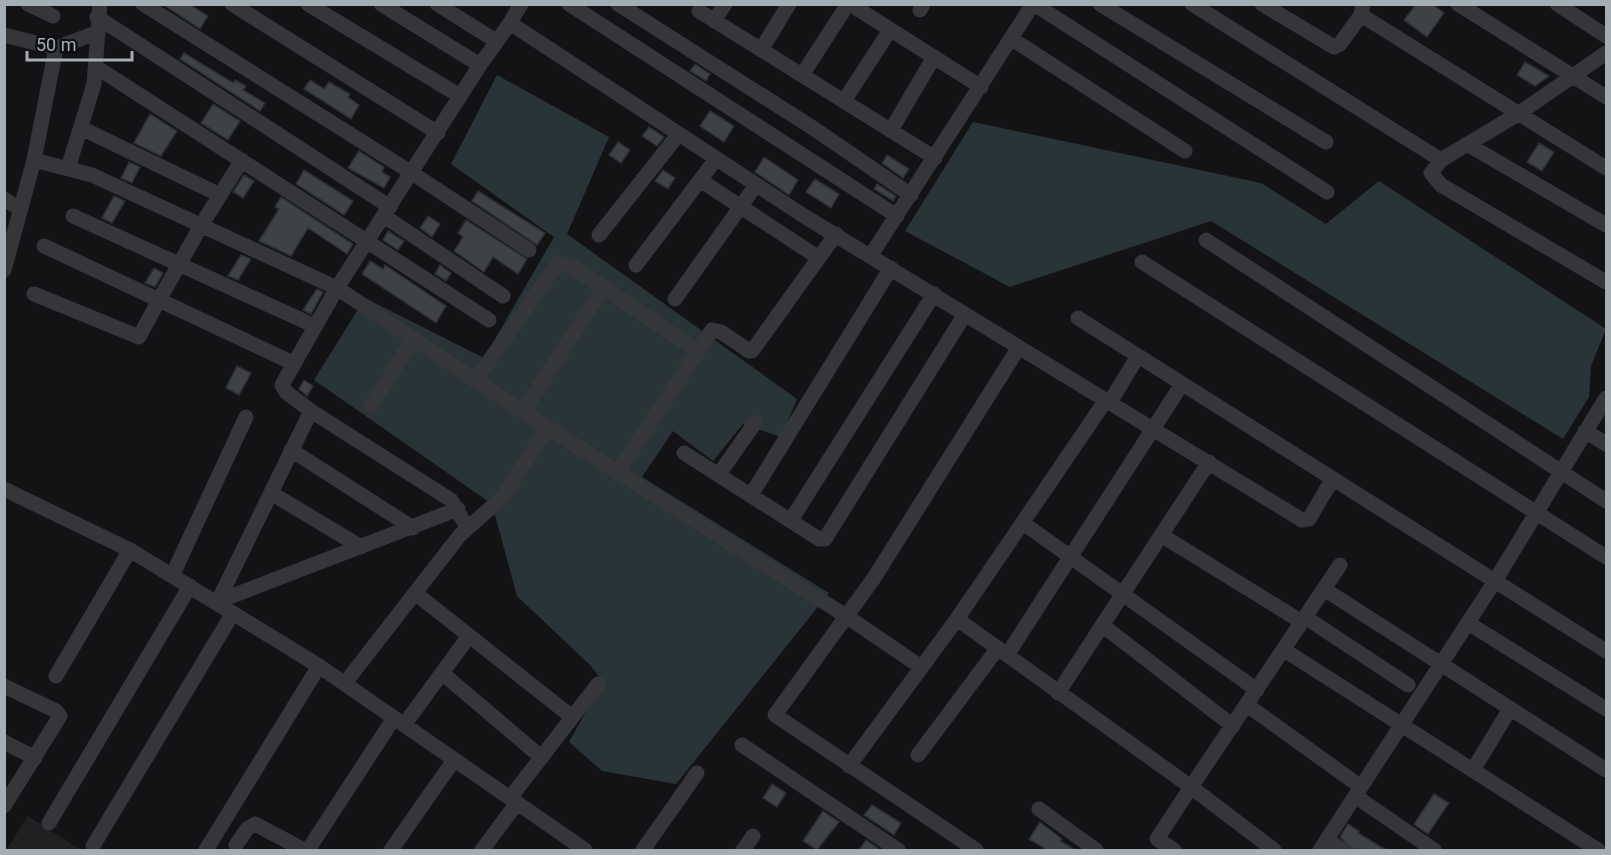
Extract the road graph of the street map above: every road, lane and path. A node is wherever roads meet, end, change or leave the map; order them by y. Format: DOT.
graph roads {
  1 [pos="28,4"];
  2 [pos="143,4"];
  3 [pos="232,4"];
  4 [pos="308,4"];
  5 [pos="381,4"];
  6 [pos="437,4"];
  7 [pos="521,4"];
  8 [pos="569,4"];
  9 [pos="618,4"];
  10 [pos="725,4"];
  11 [pos="789,4"];
  12 [pos="849,4"];
  13 [pos="1034,4"];
  14 [pos="1100,4"];
  15 [pos="1192,4"];
  16 [pos="1262,4"];
  17 [pos="1458,4"];
  18 [pos="1557,4"];
  19 [pos="1362,10"];
  20 [pos="699,12"];
  21 [pos="53,16"];
  22 [pos="97,18"];
  23 [pos="714,21"];
  24 [pos="510,23"];
  25 [pos="890,30"];
  26 [pos="4,35"];
  27 [pos="1606,36"];
  28 [pos="1012,39"];
  29 [pos="496,40"];
  30 [pos="56,48"];
  31 [pos="761,50"];
  32 [pos="1606,53"];
  33 [pos="934,57"];
  34 [pos="480,65"];
  35 [pos="96,67"];
  36 [pos="802,75"];
  37 [pos="1572,77"];
  38 [pos="981,87"];
  39 [pos="460,96"];
  40 [pos="1606,97"];
  41 [pos="844,101"];
  42 [pos="1518,114"];
  43 [pos="81,128"];
  44 [pos="891,130"];
  45 [pos="438,133"];
  46 [pos="678,135"];
  47 [pos="1326,142"];
  48 [pos="1467,144"];
  49 [pos="1185,151"];
  50 [pos="935,158"];
  51 [pos="716,159"];
  52 [pos="34,160"];
  53 [pos="242,160"];
  54 [pos="1441,160"];
  55 [pos="68,168"];
  56 [pos="1606,168"];
  57 [pos="412,173"];
  58 [pos="700,180"];
  59 [pos="756,185"];
  60 [pos="1327,192"];
  61 [pos="220,195"];
  62 [pos="911,195"];
  63 [pos="4,199"];
  64 [pos="740,208"];
  65 [pos="20,209"];
  66 [pos="387,211"];
  67 [pos="73,216"];
  68 [pos="897,216"];
  69 [pos="202,224"];
  70 [pos="1606,225"];
  71 [pos="836,234"];
  72 [pos="599,235"];
  73 [pos="368,240"];
  74 [pos="1206,240"];
  75 [pos="44,246"];
  76 [pos="529,250"];
  77 [pos="871,255"];
  78 [pos="819,258"];
  79 [pos="1142,262"];
  80 [pos="5,265"];
  81 [pos="179,265"];
  82 [pos="636,266"];
  83 [pos="891,268"];
  84 [pos="1606,282"];
  85 [pos="337,288"];
  86 [pos="603,288"];
  87 [pos="34,294"];
  88 [pos="934,294"];
  89 [pos="503,296"];
  90 [pos="675,299"];
  91 [pos="159,300"];
  92 [pos="965,314"];
  93 [pos="1078,318"];
  94 [pos="489,320"];
  95 [pos="315,326"];
  96 [pos="412,339"];
  97 [pos="1020,346"];
  98 [pos="698,351"];
  99 [pos="1138,356"];
  100 [pos="293,363"];
  101 [pos="475,381"];
  102 [pos="1182,384"];
  103 [pos="1606,398"];
  104 [pos="1108,401"];
  105 [pos="371,406"];
  106 [pos="311,411"];
  107 [pos="523,412"];
  108 [pos="246,417"];
  109 [pos="755,423"];
  110 [pos="547,428"];
  111 [pos="1155,429"];
  112 [pos="1585,431"];
  113 [pos="1606,444"];
  114 [pos="291,450"];
  115 [pos="684,453"];
  116 [pos="1209,462"];
  117 [pos="1563,472"];
  118 [pos="617,473"];
  119 [pos="719,474"];
  120 [pos="1332,480"];
  121 [pos="4,489"];
  122 [pos="271,493"];
  123 [pos="752,495"];
  124 [pos="1606,501"];
  125 [pos="458,509"];
  126 [pos="1538,513"];
  127 [pos="791,520"];
  128 [pos="1023,523"];
  129 [pos="467,527"];
  130 [pos="413,528"];
  131 [pos="1161,535"];
  132 [pos="361,548"];
  133 [pos="130,550"];
  134 [pos="1606,556"];
  135 [pos="1071,558"];
  136 [pos="1340,565"];
  137 [pos="172,576"];
  138 [pos="1495,581"];
  139 [pos="190,586"];
  140 [pos="1324,589"];
  141 [pos="415,593"];
  142 [pos="1122,594"];
  143 [pos="219,600"];
  144 [pos="233,613"];
  145 [pos="846,616"];
  146 [pos="957,619"];
  147 [pos="1303,619"];
  148 [pos="1468,623"];
  149 [pos="1102,625"];
  150 [pos="470,636"];
  151 [pos="1284,650"];
  152 [pos="1002,651"];
  153 [pos="1606,651"];
  154 [pos="1441,664"];
  155 [pos="319,666"];
  156 [pos="921,667"];
  157 [pos="442,673"];
  158 [pos="56,676"];
  159 [pos="345,683"];
  160 [pos="598,684"];
  161 [pos="1408,684"];
  162 [pos="4,686"];
  163 [pos="1257,690"];
  164 [pos="1058,693"];
  165 [pos="1247,705"];
  166 [pos="1510,709"];
  167 [pos="1606,710"];
  168 [pos="572,717"];
  169 [pos="399,721"];
  170 [pos="1401,723"];
  171 [pos="1233,726"];
  172 [pos="4,742"];
  173 [pos="741,745"];
  174 [pos="918,755"];
  175 [pos="541,757"];
  176 [pos="35,758"];
  177 [pos="454,760"];
  178 [pos="849,766"];
  179 [pos="1473,770"];
  180 [pos="1606,770"];
  181 [pos="697,773"];
  182 [pos="1191,787"];
  183 [pos="1358,791"];
  184 [pos="513,801"];
  185 [pos="4,806"];
  186 [pos="1039,809"];
  187 [pos="49,823"];
  188 [pos="218,833"];
  189 [pos="753,836"];
  190 [pos="564,845"];
  191 [pos="1153,845"];
  192 [pos="1323,845"];
  193 [pos="93,846"];
  194 [pos="240,848"];
  195 [pos="206,850"];
  196 [pos="306,850"];
  197 [pos="391,850"];
  198 [pos="482,850"];
  199 [pos="585,850"];
  200 [pos="644,850"];
  201 [pos="743,850"];
  202 [pos="898,850"];
  203 [pos="976,850"];
  204 [pos="1096,850"];
  205 [pos="1174,850"];
  206 [pos="1274,850"];
  207 [pos="1343,850"];
  208 [pos="1434,850"];
  209 [pos="1598,850"];
  1 -- 21 [label="street"];
  2 -- 57 [label="street"];
  3 -- 45 [label="street"];
  4 -- 39 [label="street"];
  5 -- 34 [label="street"];
  6 -- 29 [label="street"];
  7 -- 24 [label="street"];
  8 -- 68 [label="street"];
  9 -- 62 [label="street"];
  10 -- 23 [label="street"];
  11 -- 31 [label="street"];
  12 -- 25 [label="street"];
  12 -- 36 [label="street"];
  13 -- 28 [label="street"];
  13 -- 60 [label="street"];
  14 -- 47 [label="street"];
  15 -- 54 [label="street"];
  16 -- 19 [label="street"];
  17 -- 37 [label="street"];
  18 -- 27 [label="street"];
  19 -- 42 [label="street"];
  20 -- 23 [label="street"];
  22 -- 30 [label="street"];
  22 -- 35 [label="street"];
  22 -- 66 [label="street"];
  23 -- 31 [label="street"];
  24 -- 29 [label="street"];
  24 -- 46 [label="street"];
  25 -- 33 [label="street"];
  25 -- 41 [label="street"];
  26 -- 30 [label="street"];
  28 -- 38 [label="street"];
  28 -- 49 [label="street"];
  29 -- 34 [label="street"];
  30 -- 52 [label="street"];
  31 -- 36 [label="street"];
  32 -- 37 [label="street"];
  33 -- 38 [label="street"];
  33 -- 44 [label="street"];
  34 -- 39 [label="street"];
  35 -- 43 [label="street"];
  35 -- 53 [label="street"];
  36 -- 41 [label="street"];
  37 -- 40 [label="street"];
  37 -- 42 [label="street"];
  38 -- 50 [label="street"];
  39 -- 45 [label="street"];
  41 -- 44 [label="street"];
  42 -- 48 [label="street"];
  42 -- 56 [label="street"];
  43 -- 55 [label="street"];
  43 -- 61 [label="street"];
  44 -- 50 [label="street"];
  45 -- 57 [label="street"];
  46 -- 51 [label="street"];
  46 -- 72 [label="street"];
  48 -- 54 [label="street"];
  48 -- 70 [label="street"];
  50 -- 62 [label="street"];
  51 -- 58 [label="street"];
  51 -- 59 [label="street"];
  52 -- 55 [label="street"];
  52 -- 65 [label="street"];
  53 -- 61 [label="street"];
  53 -- 73 [label="street"];
  54 -- 84 [label="street"];
  55 -- 69 [label="street"];
  57 -- 66 [label="street"];
  57 -- 76 [label="street"];
  58 -- 64 [label="street"];
  58 -- 82 [label="street"];
  59 -- 64 [label="street"];
  59 -- 71 [label="street"];
  61 -- 69 [label="street"];
  62 -- 68 [label="street"];
  63 -- 65 [label="street"];
  64 -- 78 [label="street"];
  64 -- 90 [label="street"];
  65 -- 80 [label="street"];
  66 -- 73 [label="street"];
  66 -- 89 [label="street"];
  67 -- 81 [label="street"];
  68 -- 77 [label="street"];
  69 -- 81 [label="street"];
  69 -- 85 [label="street"];
  71 -- 77 [label="street"];
  71 -- 78 [label="street"];
  73 -- 85 [label="street"];
  73 -- 94 [label="street"];
  74 -- 117 [label="street"];
  75 -- 91 [label="street"];
  77 -- 83 [label="street"];
  78 -- 98 [label="street"];
  79 -- 126 [label="street"];
  81 -- 91 [label="street"];
  81 -- 95 [label="street"];
  83 -- 88 [label="street"];
  83 -- 123 [label="street"];
  85 -- 95 [label="street"];
  85 -- 96 [label="street"];
  86 -- 98 [label="street"];
  86 -- 101 [label="street"];
  86 -- 107 [label="street"];
  87 -- 91 [label="street"];
  88 -- 92 [label="street"];
  88 -- 127 [label="street"];
  91 -- 100 [label="street"];
  92 -- 97 [label="street"];
  92 -- 127 [label="street"];
  93 -- 99 [label="street"];
  95 -- 100 [label="street"];
  96 -- 101 [label="street"];
  96 -- 105 [label="street"];
  97 -- 104 [label="street"];
  97 -- 145 [label="street"];
  98 -- 118 [label="street"];
  99 -- 102 [label="street"];
  99 -- 104 [label="street"];
  100 -- 106 [label="street"];
  101 -- 107 [label="street"];
  102 -- 111 [label="street"];
  102 -- 120 [label="street"];
  103 -- 112 [label="street"];
  104 -- 111 [label="street"];
  104 -- 128 [label="street"];
  106 -- 114 [label="street"];
  106 -- 125 [label="street"];
  107 -- 110 [label="street"];
  108 -- 137 [label="street"];
  109 -- 119 [label="street"];
  110 -- 118 [label="street"];
  110 -- 129 [label="street"];
  111 -- 116 [label="street"];
  111 -- 135 [label="street"];
  112 -- 113 [label="street"];
  112 -- 117 [label="street"];
  114 -- 122 [label="street"];
  114 -- 130 [label="street"];
  115 -- 119 [label="street"];
  116 -- 120 [label="street"];
  116 -- 131 [label="street"];
  117 -- 124 [label="street"];
  117 -- 126 [label="street"];
  118 -- 145 [label="street"];
  119 -- 123 [label="street"];
  120 -- 138 [label="street"];
  121 -- 133 [label="street"];
  122 -- 132 [label="street"];
  122 -- 143 [label="street"];
  123 -- 127 [label="street"];
  125 -- 129 [label="street"];
  125 -- 130 [label="street"];
  126 -- 134 [label="street"];
  126 -- 138 [label="street"];
  128 -- 135 [label="street"];
  128 -- 146 [label="street"];
  129 -- 141 [label="street"];
  130 -- 132 [label="street"];
  131 -- 142 [label="street"];
  131 -- 147 [label="street"];
  132 -- 143 [label="street"];
  133 -- 137 [label="street"];
  133 -- 158 [label="street"];
  135 -- 142 [label="street"];
  135 -- 152 [label="street"];
  136 -- 140 [label="street"];
  137 -- 139 [label="street"];
  138 -- 148 [label="street"];
  138 -- 153 [label="street"];
  139 -- 143 [label="street"];
  139 -- 187 [label="street"];
  140 -- 147 [label="street"];
  140 -- 154 [label="street"];
  141 -- 150 [label="street"];
  141 -- 159 [label="street"];
  142 -- 149 [label="street"];
  142 -- 163 [label="street"];
  143 -- 144 [label="street"];
  144 -- 155 [label="street"];
  144 -- 193 [label="street"];
  145 -- 156 [label="street"];
  145 -- 178 [label="street"];
  146 -- 152 [label="street"];
  146 -- 156 [label="street"];
  147 -- 151 [label="street"];
  147 -- 161 [label="street"];
  148 -- 154 [label="street"];
  148 -- 167 [label="street"];
  149 -- 164 [label="street"];
  149 -- 171 [label="street"];
  150 -- 157 [label="street"];
  150 -- 168 [label="street"];
  151 -- 163 [label="street"];
  151 -- 170 [label="street"];
  152 -- 164 [label="street"];
  152 -- 174 [label="street"];
  154 -- 166 [label="street"];
  154 -- 170 [label="street"];
  155 -- 159 [label="street"];
  155 -- 188 [label="street"];
  156 -- 178 [label="street"];
  157 -- 169 [label="street"];
  157 -- 175 [label="street"];
  159 -- 169 [label="street"];
  160 -- 168 [label="street"];
  162 -- 176 [label="street"];
  163 -- 165 [label="street"];
  164 -- 182 [label="street"];
  165 -- 171 [label="street"];
  165 -- 183 [label="street"];
  166 -- 179 [label="street"];
  166 -- 180 [label="street"];
  168 -- 175 [label="street"];
  169 -- 177 [label="street"];
  169 -- 196 [label="street"];
  170 -- 179 [label="street"];
  170 -- 183 [label="street"];
  171 -- 182 [label="street"];
  172 -- 176 [label="street"];
  173 -- 202 [label="street"];
  175 -- 184 [label="street"];
  176 -- 185 [label="street"];
  177 -- 184 [label="street"];
  177 -- 197 [label="street"];
  178 -- 203 [label="street"];
  179 -- 209 [label="street"];
  181 -- 200 [label="street"];
  182 -- 191 [label="street"];
  182 -- 206 [label="street"];
  183 -- 192 [label="street"];
  183 -- 208 [label="street"];
  184 -- 190 [label="street"];
  184 -- 198 [label="street"];
  186 -- 204 [label="street"];
  188 -- 194 [label="street"];
  188 -- 195 [label="street"];
  189 -- 201 [label="street"];
  190 -- 199 [label="street"];
  191 -- 205 [label="street"];
  192 -- 207 [label="street"];
  194 -- 196 [label="street"];
}
